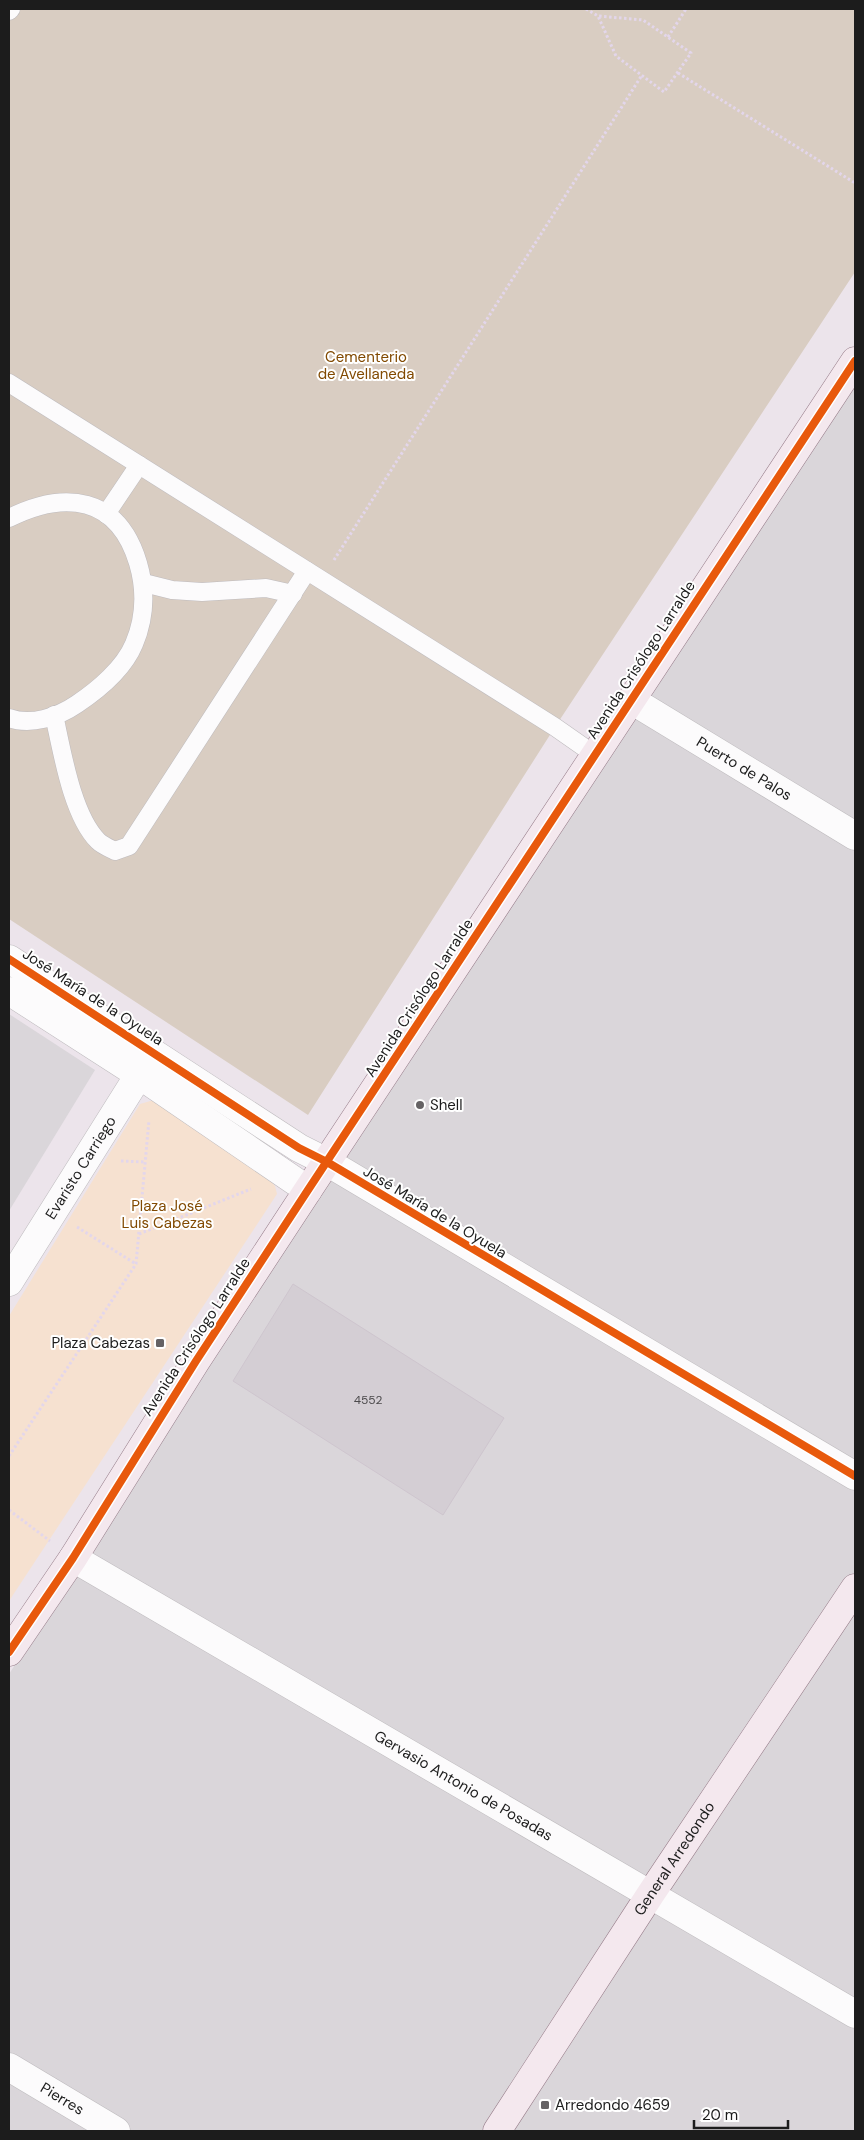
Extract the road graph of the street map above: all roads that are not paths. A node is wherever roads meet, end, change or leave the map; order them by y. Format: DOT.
graph roads {
  1 [pos="855,361"];
  2 [pos="9,383"];
  3 [pos="140,465"];
  4 [pos="11,511"];
  5 [pos="106,514"];
  6 [pos="314,576"];
  7 [pos="144,583"];
  8 [pos="293,594"];
  9 [pos="633,701"];
  10 [pos="54,716"];
  11 [pos="9,718"];
  12 [pos="595,755"];
  13 [pos="855,836"];
  14 [pos="9,959"];
  15 [pos="9,991"];
  16 [pos="146,1064"];
  17 [pos="327,1162"];
  18 [pos="308,1190"];
  19 [pos="9,1282"];
  20 [pos="855,1476"];
  21 [pos="73,1558"];
  22 [pos="855,1588"];
  23 [pos="9,1652"];
  24 [pos="650,1895"];
  25 [pos="855,2014"];
  26 [pos="9,2067"];
  27 [pos="116,2131"];
  28 [pos="497,2131"];
  1 -- 9 [label="street, Avenida Crisólogo Larralde"];
  2 -- 3 [label="lane"];
  3 -- 5 [label="lane"];
  3 -- 6 [label="lane"];
  4 -- 5 [label="lane"];
  5 -- 7 [label="lane"];
  6 -- 8 [label="lane"];
  6 -- 12 [label="lane"];
  7 -- 8 [label="lane"];
  7 -- 10 [label="lane"];
  8 -- 10 [label="lane"];
  9 -- 12 [label="street, Avenida Crisólogo Larralde"];
  9 -- 13 [label="street, Puerto de Palos"];
  10 -- 11 [label="lane"];
  12 -- 17 [label="street, Avenida Crisólogo Larralde"];
  14 -- 16 [label="street, José María de la Oyuela"];
  15 -- 16 [label="street, José María de la Oyuela"];
  16 -- 17 [label="street, José María de la Oyuela"];
  16 -- 18 [label="street, José María de la Oyuela"];
  16 -- 19 [label="street, Evaristo Carriego"];
  17 -- 18 [label="street, Avenida Crisólogo Larralde"];
  17 -- 20 [label="street, José María de la Oyuela"];
  18 -- 21 [label="street, Avenida Crisólogo Larralde"];
  21 -- 23 [label="street, Avenida Crisólogo Larralde"];
  21 -- 24 [label="street, Gervasio Antonio de Posadas"];
  22 -- 24 [label="street, General Arredondo"];
  24 -- 25 [label="street, Gervasio Antonio de Posadas"];
  24 -- 28 [label="street, General Arredondo"];
  26 -- 27 [label="street, Pierres"];
}
